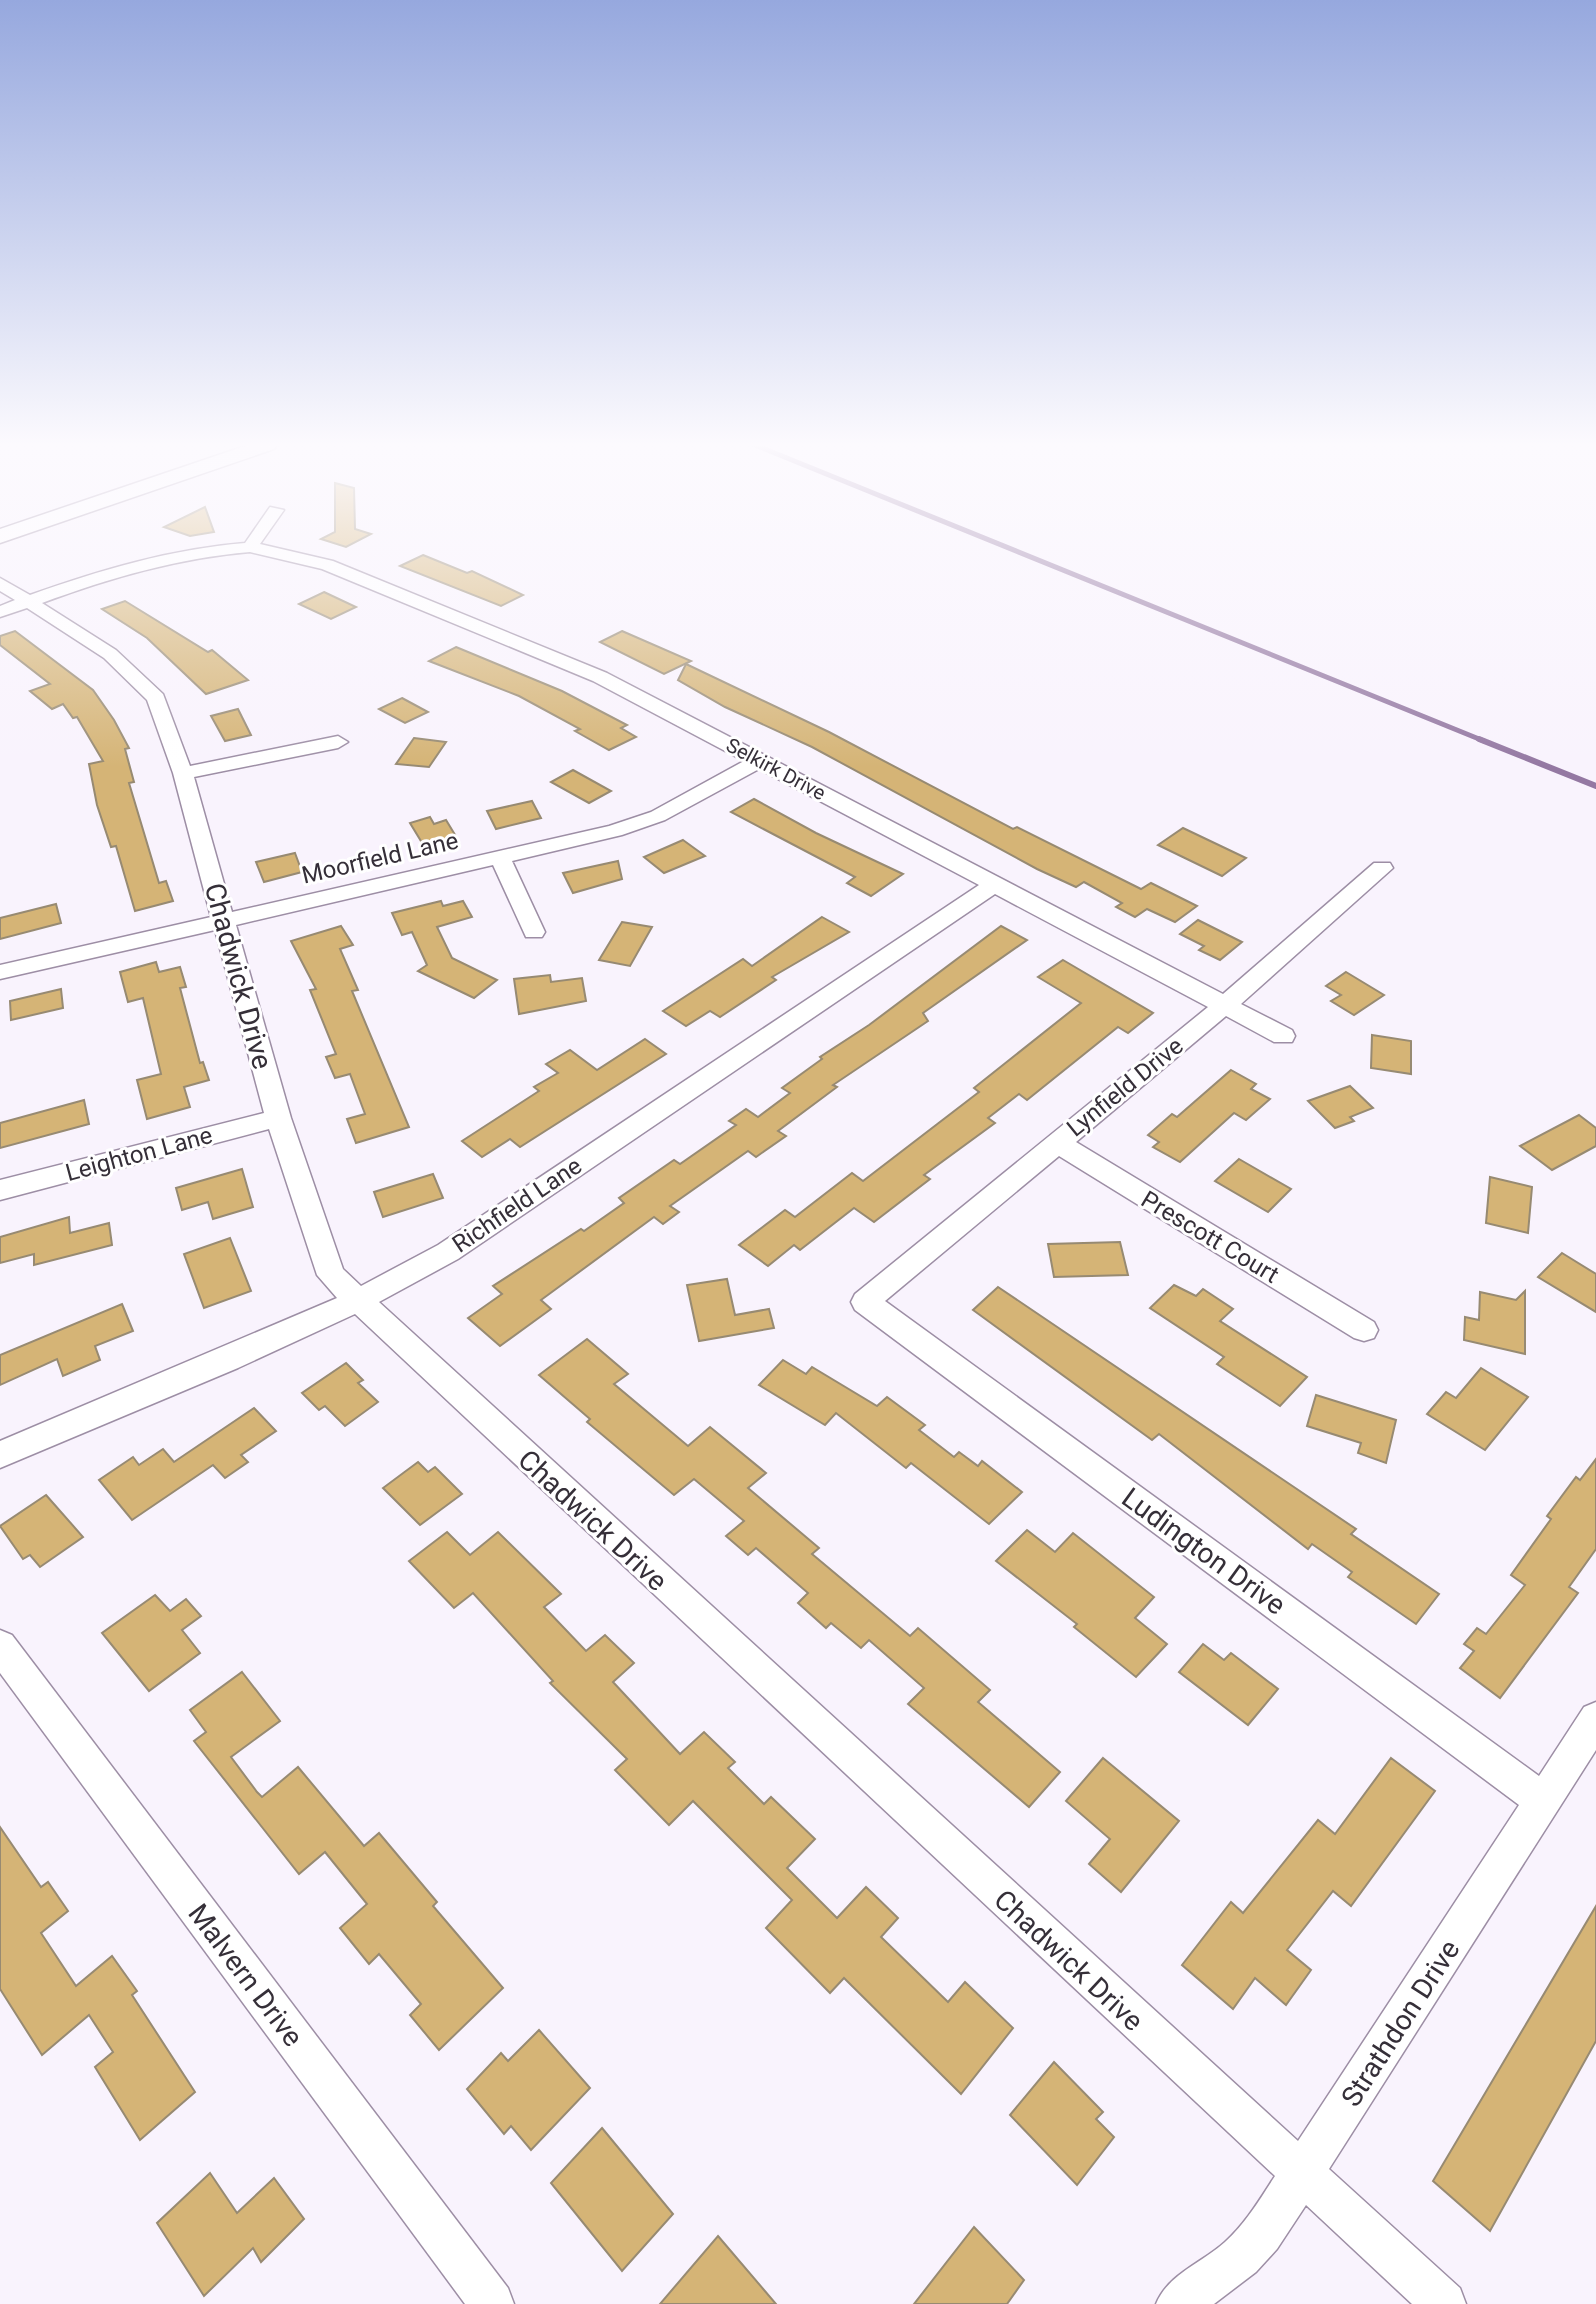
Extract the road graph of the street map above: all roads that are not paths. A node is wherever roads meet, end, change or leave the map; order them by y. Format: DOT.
graph roads {
  1 [pos="210,553"];
  2 [pos="274,553"];
  3 [pos="0,583"];
  4 [pos="14,607"];
  5 [pos="338,742"];
  6 [pos="760,760"];
  7 [pos="183,773"];
  8 [pos="500,857"];
  9 [pos="1382,868"];
  10 [pos="995,884"];
  11 [pos="224,921"];
  12 [pos="534,932"];
  13 [pos="0,972"];
  14 [pos="1225,1005"];
  15 [pos="1283,1036"];
  16 [pos="278,1118"];
  17 [pos="1057,1143"];
  18 [pos="0,1190"];
  19 [pos="357,1302"];
  20 [pos="865,1302"];
  21 [pos="1364,1330"];
  22 [pos="0,1455"];
  23 [pos="0,1646"];
  24 [pos="1596,1719"];
  25 [pos="1542,1800"];
  26 [pos="1303,2175"];
  27 [pos="492,2304"];
  28 [pos="1178,2304"];
  29 [pos="1444,2304"];
  1 -- 4 [label="street"];
  2 -- 6 [label="street, Selkirk Drive"];
  3 -- 4 [label="street, Chadwick Drive"];
  4 -- 7 [label="street, Chadwick Drive"];
  5 -- 7 [label="street"];
  6 -- 8 [label="street, Moorfield Lane"];
  6 -- 10 [label="street, Selkirk Drive"];
  7 -- 11 [label="street, Chadwick Drive"];
  8 -- 11 [label="street, Moorfield Lane"];
  8 -- 12 [label="street"];
  9 -- 14 [label="street, Lynfield Drive"];
  10 -- 14 [label="street, Selkirk Drive"];
  10 -- 19 [label="street, Richfield Lane"];
  11 -- 13 [label="street, Moorfield Lane"];
  11 -- 16 [label="street, Chadwick Drive"];
  14 -- 15 [label="street, Selkirk Drive"];
  14 -- 17 [label="street, Lynfield Drive"];
  16 -- 18 [label="street, Leighton Lane"];
  16 -- 19 [label="street, Chadwick Drive"];
  17 -- 20 [label="street, Lynfield Drive"];
  17 -- 21 [label="street, Prescott Court"];
  19 -- 22 [label="street, Richfield Lane"];
  19 -- 26 [label="street, Chadwick Drive"];
  20 -- 25 [label="street, Ludington Drive"];
  23 -- 27 [label="street, Malvern Drive"];
  24 -- 25 [label="street, Strathdon Drive"];
  25 -- 26 [label="street, Strathdon Drive"];
  26 -- 28 [label="street, Strathdon Drive"];
  26 -- 29 [label="street, Chadwick Drive"];
}
